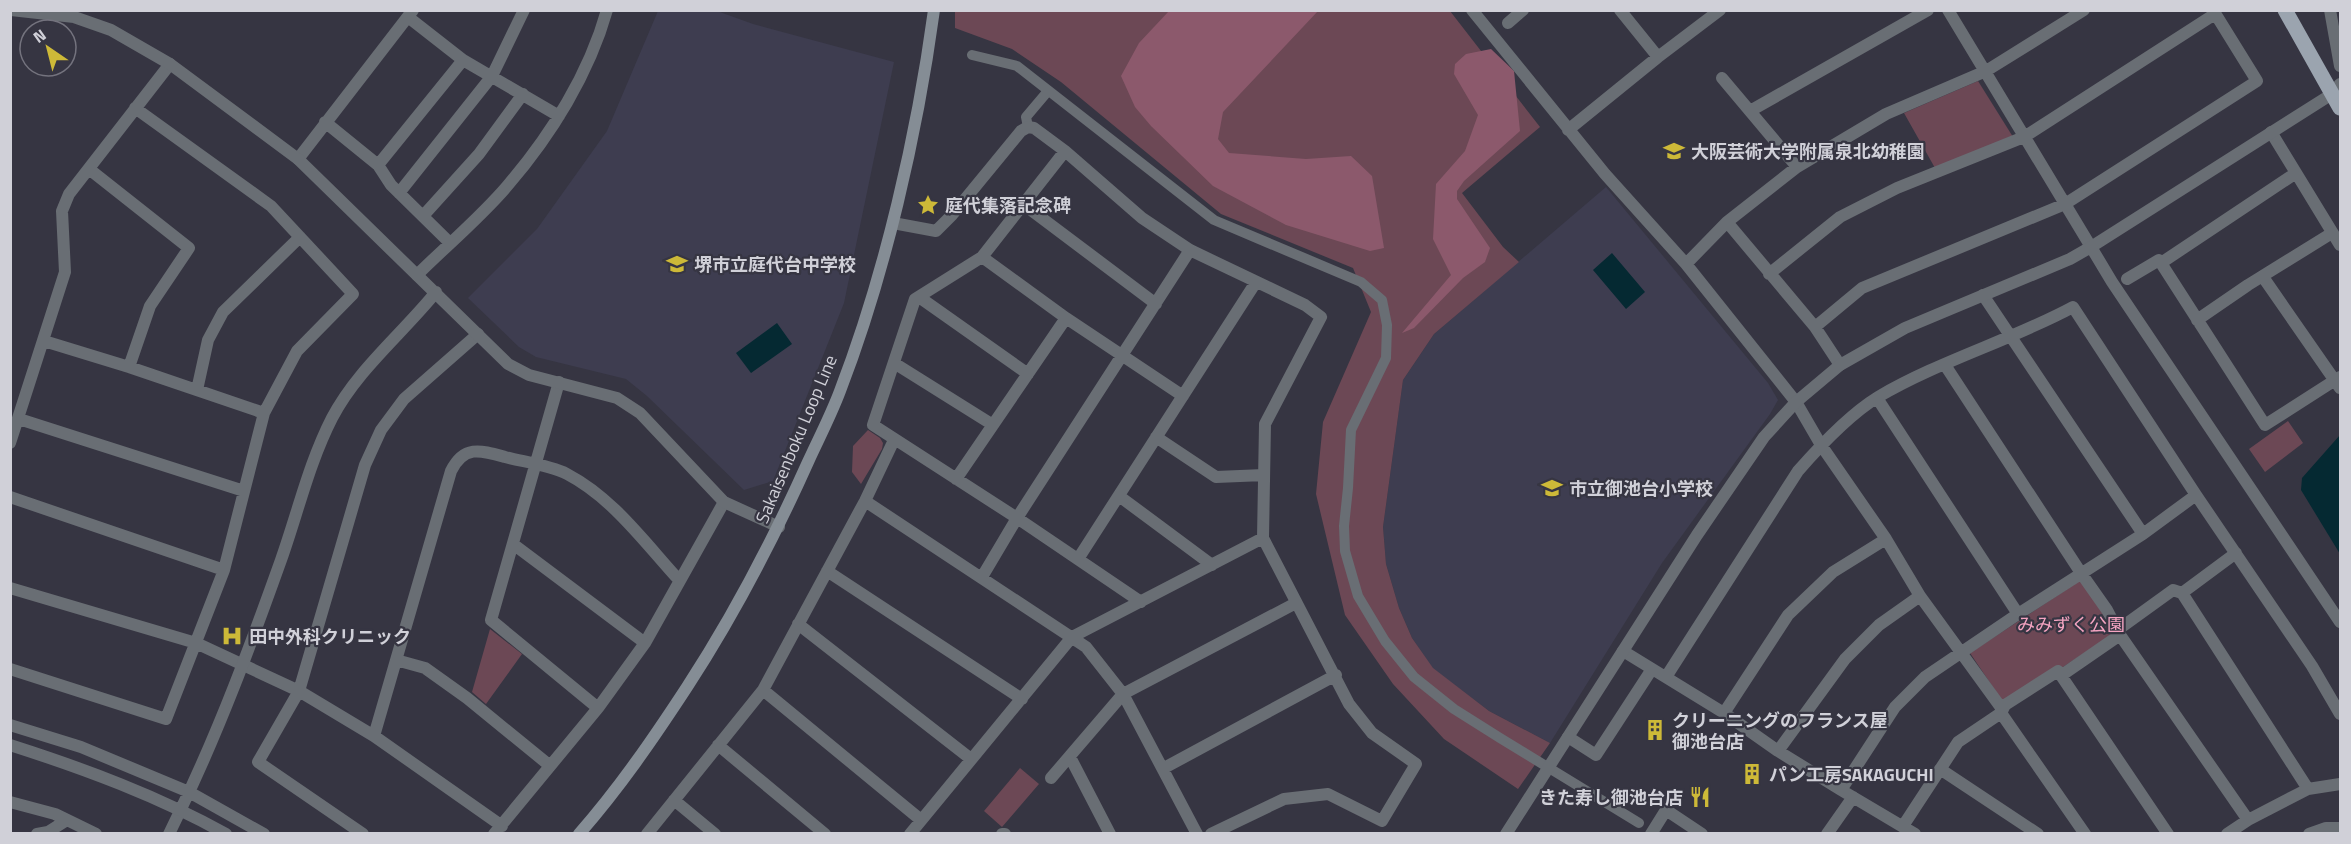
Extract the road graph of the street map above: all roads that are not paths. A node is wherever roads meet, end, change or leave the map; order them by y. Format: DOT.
graph roads {
  1 [pos="11,10"];
  2 [pos="524,10"];
  3 [pos="607,10"];
  4 [pos="934,10"];
  5 [pos="1472,10"];
  6 [pos="1523,10"];
  7 [pos="1620,10"];
  8 [pos="1720,10"];
  9 [pos="1928,10"];
  10 [pos="1948,10"];
  11 [pos="2084,10"];
  12 [pos="2285,10"];
  13 [pos="2330,10"];
  14 [pos="2214,12"];
  15 [pos="410,14"];
  16 [pos="1508,23"];
  17 [pos="972,55"];
  18 [pos="1658,57"];
  19 [pos="462,60"];
  20 [pos="170,64"];
  21 [pos="2340,66"];
  22 [pos="1986,71"];
  23 [pos="492,76"];
  24 [pos="1722,78"];
  25 [pos="2336,89"];
  26 [pos="1048,91"];
  27 [pos="523,94"];
  28 [pos="135,108"];
  29 [pos="2340,108"];
  30 [pos="1750,111"];
  31 [pos="559,116"];
  32 [pos="325,122"];
  33 [pos="1028,127"];
  34 [pos="1568,130"];
  35 [pos="2271,132"];
  36 [pos="2024,137"];
  37 [pos="1065,151"];
  38 [pos="298,159"];
  39 [pos="378,165"];
  40 [pos="1797,167"];
  41 [pos="89,168"];
  42 [pos="2296,173"];
  43 [pos="399,193"];
  44 [pos="1023,204"];
  45 [pos="2065,204"];
  46 [pos="423,216"];
  47 [pos="1727,222"];
  48 [pos="893,223"];
  49 [pos="2332,233"];
  50 [pos="300,237"];
  51 [pos="450,243"];
  52 [pos="2340,245"];
  53 [pos="2091,247"];
  54 [pos="1190,250"];
  55 [pos="982,257"];
  56 [pos="2161,263"];
  57 [pos="1686,264"];
  58 [pos="1769,274"];
  59 [pos="417,275"];
  60 [pos="2263,277"];
  61 [pos="2127,279"];
  62 [pos="1256,282"];
  63 [pos="436,292"];
  64 [pos="1983,295"];
  65 [pos="919,297"];
  66 [pos="1155,304"];
  67 [pos="1066,318"];
  68 [pos="2197,320"];
  69 [pos="1815,327"];
  70 [pos="478,334"];
  71 [pos="2009,335"];
  72 [pos="44,341"];
  73 [pos="1122,356"];
  74 [pos="894,363"];
  75 [pos="1840,365"];
  76 [pos="1945,365"];
  77 [pos="129,367"];
  78 [pos="1028,374"];
  79 [pos="560,382"];
  80 [pos="2339,382"];
  81 [pos="197,390"];
  82 [pos="1183,396"];
  83 [pos="1877,398"];
  84 [pos="1796,402"];
  85 [pos="264,413"];
  86 [pos="20,419"];
  87 [pos="993,425"];
  88 [pos="1156,437"];
  89 [pos="894,440"];
  90 [pos="10,443"];
  91 [pos="1821,445"];
  92 [pos="536,465"];
  93 [pos="1264,475"];
  94 [pos="956,479"];
  95 [pos="244,491"];
  96 [pos="2196,495"];
  97 [pos="1119,496"];
  98 [pos="10,497"];
  99 [pos="865,501"];
  100 [pos="724,502"];
  101 [pos="1017,518"];
  102 [pos="779,527"];
  103 [pos="2143,534"];
  104 [pos="1263,538"];
  105 [pos="1886,539"];
  106 [pos="513,544"];
  107 [pos="2236,553"];
  108 [pos="1078,559"];
  109 [pos="1212,565"];
  110 [pos="224,570"];
  111 [pos="827,571"];
  112 [pos="2081,573"];
  113 [pos="982,577"];
  114 [pos="680,580"];
  115 [pos="10,588"];
  116 [pos="2182,593"];
  117 [pos="1920,597"];
  118 [pos="1140,602"];
  119 [pos="1296,603"];
  120 [pos="2018,614"];
  121 [pos="2340,622"];
  122 [pos="798,624"];
  123 [pos="2120,632"];
  124 [pos="1072,637"];
  125 [pos="196,643"];
  126 [pos="645,644"];
  127 [pos="1623,651"];
  128 [pos="1962,653"];
  129 [pos="396,660"];
  130 [pos="244,665"];
  131 [pos="10,669"];
  132 [pos="1652,669"];
  133 [pos="1336,675"];
  134 [pos="2062,675"];
  135 [pos="1666,677"];
  136 [pos="764,690"];
  137 [pos="299,691"];
  138 [pos="1123,694"];
  139 [pos="1022,699"];
  140 [pos="598,708"];
  141 [pos="2001,711"];
  142 [pos="1724,713"];
  143 [pos="2340,714"];
  144 [pos="10,725"];
  145 [pos="374,736"];
  146 [pos="1568,737"];
  147 [pos="10,745"];
  148 [pos="718,745"];
  149 [pos="1778,751"];
  150 [pos="1070,757"];
  151 [pos="972,759"];
  152 [pos="549,765"];
  153 [pos="1164,768"];
  154 [pos="1940,769"];
  155 [pos="1051,778"];
  156 [pos="2340,784"];
  157 [pos="2308,789"];
  158 [pos="1841,790"];
  159 [pos="189,792"];
  160 [pos="1853,797"];
  161 [pos="674,800"];
  162 [pos="10,802"];
  163 [pos="181,809"];
  164 [pos="67,820"];
  165 [pos="921,820"];
  166 [pos="2248,820"];
  167 [pos="1636,825"];
  168 [pos="1903,826"];
  169 [pos="2340,828"];
  170 [pos="2083,829"];
  171 [pos="498,830"];
  172 [pos="37,834"];
  173 [pos="96,834"];
  174 [pos="169,834"];
  175 [pos="226,834"];
  176 [pos="264,834"];
  177 [pos="363,834"];
  178 [pos="579,834"];
  179 [pos="647,834"];
  180 [pos="715,834"];
  181 [pos="825,834"];
  182 [pos="910,834"];
  183 [pos="1110,834"];
  184 [pos="1197,834"];
  185 [pos="1211,834"];
  186 [pos="1506,834"];
  187 [pos="1653,834"];
  188 [pos="1702,834"];
  189 [pos="1827,834"];
  190 [pos="1915,834"];
  191 [pos="2038,834"];
  192 [pos="2069,834"];
  193 [pos="2168,834"];
  194 [pos="2227,834"];
  195 [pos="2309,834"];
  1 -- 20 [label="street"];
  2 -- 23 [label="street"];
  3 -- 31 [label="street"];
  4 -- 48 [label="main road, Sakaisenboku Loop Line"];
  5 -- 34 [label="street"];
  6 -- 16 [label="street"];
  7 -- 18 [label="street"];
  8 -- 18 [label="street"];
  9 -- 30 [label="street"];
  10 -- 22 [label="street"];
  11 -- 22 [label="street"];
  12 -- 25 [label="main road"];
  13 -- 21 [label="street"];
  14 -- 36 [label="street"];
  14 -- 45 [label="street"];
  15 -- 19 [label="street"];
  15 -- 32 [label="street"];
  17 -- 26 [label="street"];
  18 -- 34 [label="street"];
  19 -- 23 [label="street"];
  19 -- 39 [label="street"];
  20 -- 28 [label="street"];
  20 -- 38 [label="street"];
  22 -- 36 [label="street"];
  22 -- 40 [label="street"];
  23 -- 27 [label="street"];
  23 -- 43 [label="street"];
  24 -- 30 [label="street"];
  25 -- 29 [label="main road"];
  25 -- 35 [label="street"];
  26 -- 33 [label="street"];
  26 -- 167 [label="street"];
  27 -- 31 [label="street"];
  27 -- 46 [label="street"];
  28 -- 41 [label="street"];
  28 -- 50 [label="street"];
  30 -- 40 [label="street"];
  31 -- 51 [label="street"];
  32 -- 38 [label="street"];
  32 -- 39 [label="street"];
  33 -- 37 [label="street"];
  33 -- 48 [label="street"];
  34 -- 57 [label="street"];
  35 -- 42 [label="street"];
  35 -- 53 [label="street"];
  36 -- 45 [label="street"];
  36 -- 58 [label="street"];
  37 -- 44 [label="street"];
  37 -- 54 [label="street"];
  38 -- 59 [label="street"];
  39 -- 43 [label="street"];
  40 -- 47 [label="street"];
  41 -- 72 [label="street"];
  41 -- 77 [label="street"];
  42 -- 49 [label="street"];
  42 -- 56 [label="street"];
  43 -- 46 [label="street"];
  44 -- 55 [label="street"];
  44 -- 66 [label="street"];
  45 -- 53 [label="street"];
  45 -- 69 [label="street"];
  46 -- 51 [label="street"];
  47 -- 57 [label="street"];
  47 -- 58 [label="street"];
  48 -- 102 [label="main road, Sakaisenboku Loop Line"];
  49 -- 52 [label="street"];
  49 -- 60 [label="street"];
  50 -- 81 [label="street"];
  50 -- 85 [label="street"];
  51 -- 59 [label="street"];
  53 -- 64 [label="street"];
  53 -- 121 [label="street"];
  54 -- 62 [label="street"];
  54 -- 66 [label="street"];
  55 -- 65 [label="street"];
  55 -- 67 [label="street"];
  56 -- 61 [label="street"];
  56 -- 68 [label="street"];
  57 -- 84 [label="street"];
  58 -- 69 [label="street"];
  59 -- 63 [label="street"];
  60 -- 68 [label="street"];
  60 -- 80 [label="street"];
  62 -- 82 [label="street"];
  62 -- 93 [label="street"];
  63 -- 70 [label="street"];
  63 -- 130 [label="street"];
  64 -- 71 [label="street"];
  64 -- 75 [label="street"];
  65 -- 74 [label="street"];
  65 -- 78 [label="street"];
  66 -- 73 [label="street"];
  67 -- 73 [label="street"];
  67 -- 78 [label="street"];
  68 -- 80 [label="street"];
  69 -- 75 [label="street"];
  70 -- 79 [label="street"];
  70 -- 137 [label="street"];
  71 -- 76 [label="street"];
  71 -- 96 [label="street"];
  71 -- 103 [label="street"];
  72 -- 77 [label="street"];
  72 -- 86 [label="street"];
  73 -- 82 [label="street"];
  73 -- 101 [label="street"];
  74 -- 87 [label="street"];
  74 -- 89 [label="street"];
  75 -- 84 [label="street"];
  76 -- 83 [label="street"];
  76 -- 112 [label="street"];
  77 -- 81 [label="street"];
  78 -- 87 [label="street"];
  79 -- 92 [label="street"];
  79 -- 100 [label="street"];
  81 -- 85 [label="street"];
  82 -- 88 [label="street"];
  83 -- 91 [label="street"];
  83 -- 120 [label="street"];
  84 -- 91 [label="street"];
  84 -- 127 [label="street"];
  85 -- 95 [label="street"];
  86 -- 90 [label="street"];
  86 -- 95 [label="street"];
  87 -- 94 [label="street"];
  88 -- 93 [label="street"];
  88 -- 97 [label="street"];
  89 -- 94 [label="street"];
  89 -- 99 [label="street"];
  91 -- 105 [label="street"];
  91 -- 135 [label="street"];
  92 -- 106 [label="street"];
  92 -- 114 [label="street"];
  92 -- 129 [label="street"];
  93 -- 104 [label="street"];
  94 -- 101 [label="street"];
  95 -- 110 [label="street"];
  96 -- 103 [label="street"];
  96 -- 107 [label="street"];
  97 -- 108 [label="street"];
  97 -- 109 [label="street"];
  98 -- 110 [label="street"];
  99 -- 111 [label="street"];
  99 -- 113 [label="street"];
  100 -- 102 [label="street"];
  100 -- 114 [label="street"];
  101 -- 108 [label="street"];
  101 -- 113 [label="street"];
  102 -- 178 [label="main road, Sakaisenboku Loop Line"];
  103 -- 112 [label="street"];
  104 -- 109 [label="street"];
  104 -- 119 [label="street"];
  105 -- 117 [label="street"];
  105 -- 142 [label="street"];
  106 -- 126 [label="street"];
  106 -- 140 [label="street"];
  107 -- 116 [label="street"];
  107 -- 143 [label="street"];
  108 -- 118 [label="street"];
  109 -- 118 [label="street"];
  110 -- 125 [label="street"];
  111 -- 122 [label="street"];
  111 -- 139 [label="street"];
  112 -- 120 [label="street"];
  112 -- 123 [label="street"];
  113 -- 124 [label="street"];
  114 -- 126 [label="street"];
  115 -- 125 [label="street"];
  116 -- 123 [label="street"];
  116 -- 157 [label="street"];
  117 -- 128 [label="street"];
  117 -- 149 [label="street"];
  118 -- 124 [label="street"];
  119 -- 133 [label="street"];
  119 -- 138 [label="street"];
  120 -- 128 [label="street"];
  122 -- 136 [label="street"];
  122 -- 151 [label="street"];
  123 -- 134 [label="street"];
  123 -- 166 [label="street"];
  124 -- 138 [label="street"];
  124 -- 139 [label="street"];
  125 -- 130 [label="street"];
  125 -- 131 [label="street"];
  126 -- 140 [label="street"];
  127 -- 132 [label="street"];
  127 -- 146 [label="street"];
  128 -- 141 [label="street"];
  128 -- 158 [label="street"];
  129 -- 145 [label="street"];
  129 -- 152 [label="street"];
  130 -- 137 [label="street"];
  130 -- 159 [label="street"];
  132 -- 135 [label="street"];
  132 -- 146 [label="street"];
  133 -- 153 [label="street"];
  133 -- 185 [label="street"];
  134 -- 141 [label="street"];
  134 -- 193 [label="street"];
  135 -- 142 [label="street"];
  136 -- 148 [label="street"];
  136 -- 165 [label="street"];
  137 -- 145 [label="street"];
  137 -- 177 [label="street"];
  138 -- 150 [label="street"];
  138 -- 153 [label="street"];
  139 -- 151 [label="street"];
  140 -- 152 [label="street"];
  141 -- 154 [label="street"];
  141 -- 170 [label="street"];
  142 -- 149 [label="street"];
  144 -- 159 [label="street"];
  145 -- 171 [label="street"];
  146 -- 186 [label="street"];
  147 -- 163 [label="street"];
  148 -- 161 [label="street"];
  148 -- 181 [label="street"];
  149 -- 158 [label="street"];
  150 -- 155 [label="street"];
  150 -- 183 [label="street"];
  151 -- 165 [label="street"];
  152 -- 171 [label="street"];
  153 -- 184 [label="street"];
  154 -- 168 [label="street"];
  154 -- 191 [label="street"];
  156 -- 157 [label="street"];
  157 -- 166 [label="street"];
  158 -- 160 [label="street"];
  159 -- 163 [label="street"];
  159 -- 176 [label="street"];
  160 -- 168 [label="street"];
  160 -- 189 [label="street"];
  161 -- 179 [label="street"];
  161 -- 180 [label="street"];
  162 -- 164 [label="street"];
  163 -- 174 [label="street"];
  163 -- 175 [label="street"];
  164 -- 172 [label="street"];
  164 -- 173 [label="street"];
  165 -- 182 [label="street"];
  166 -- 194 [label="street"];
  167 -- 187 [label="street"];
  168 -- 190 [label="street"];
  169 -- 195 [label="street"];
  170 -- 192 [label="street"];
  187 -- 188 [label="street"];
}
